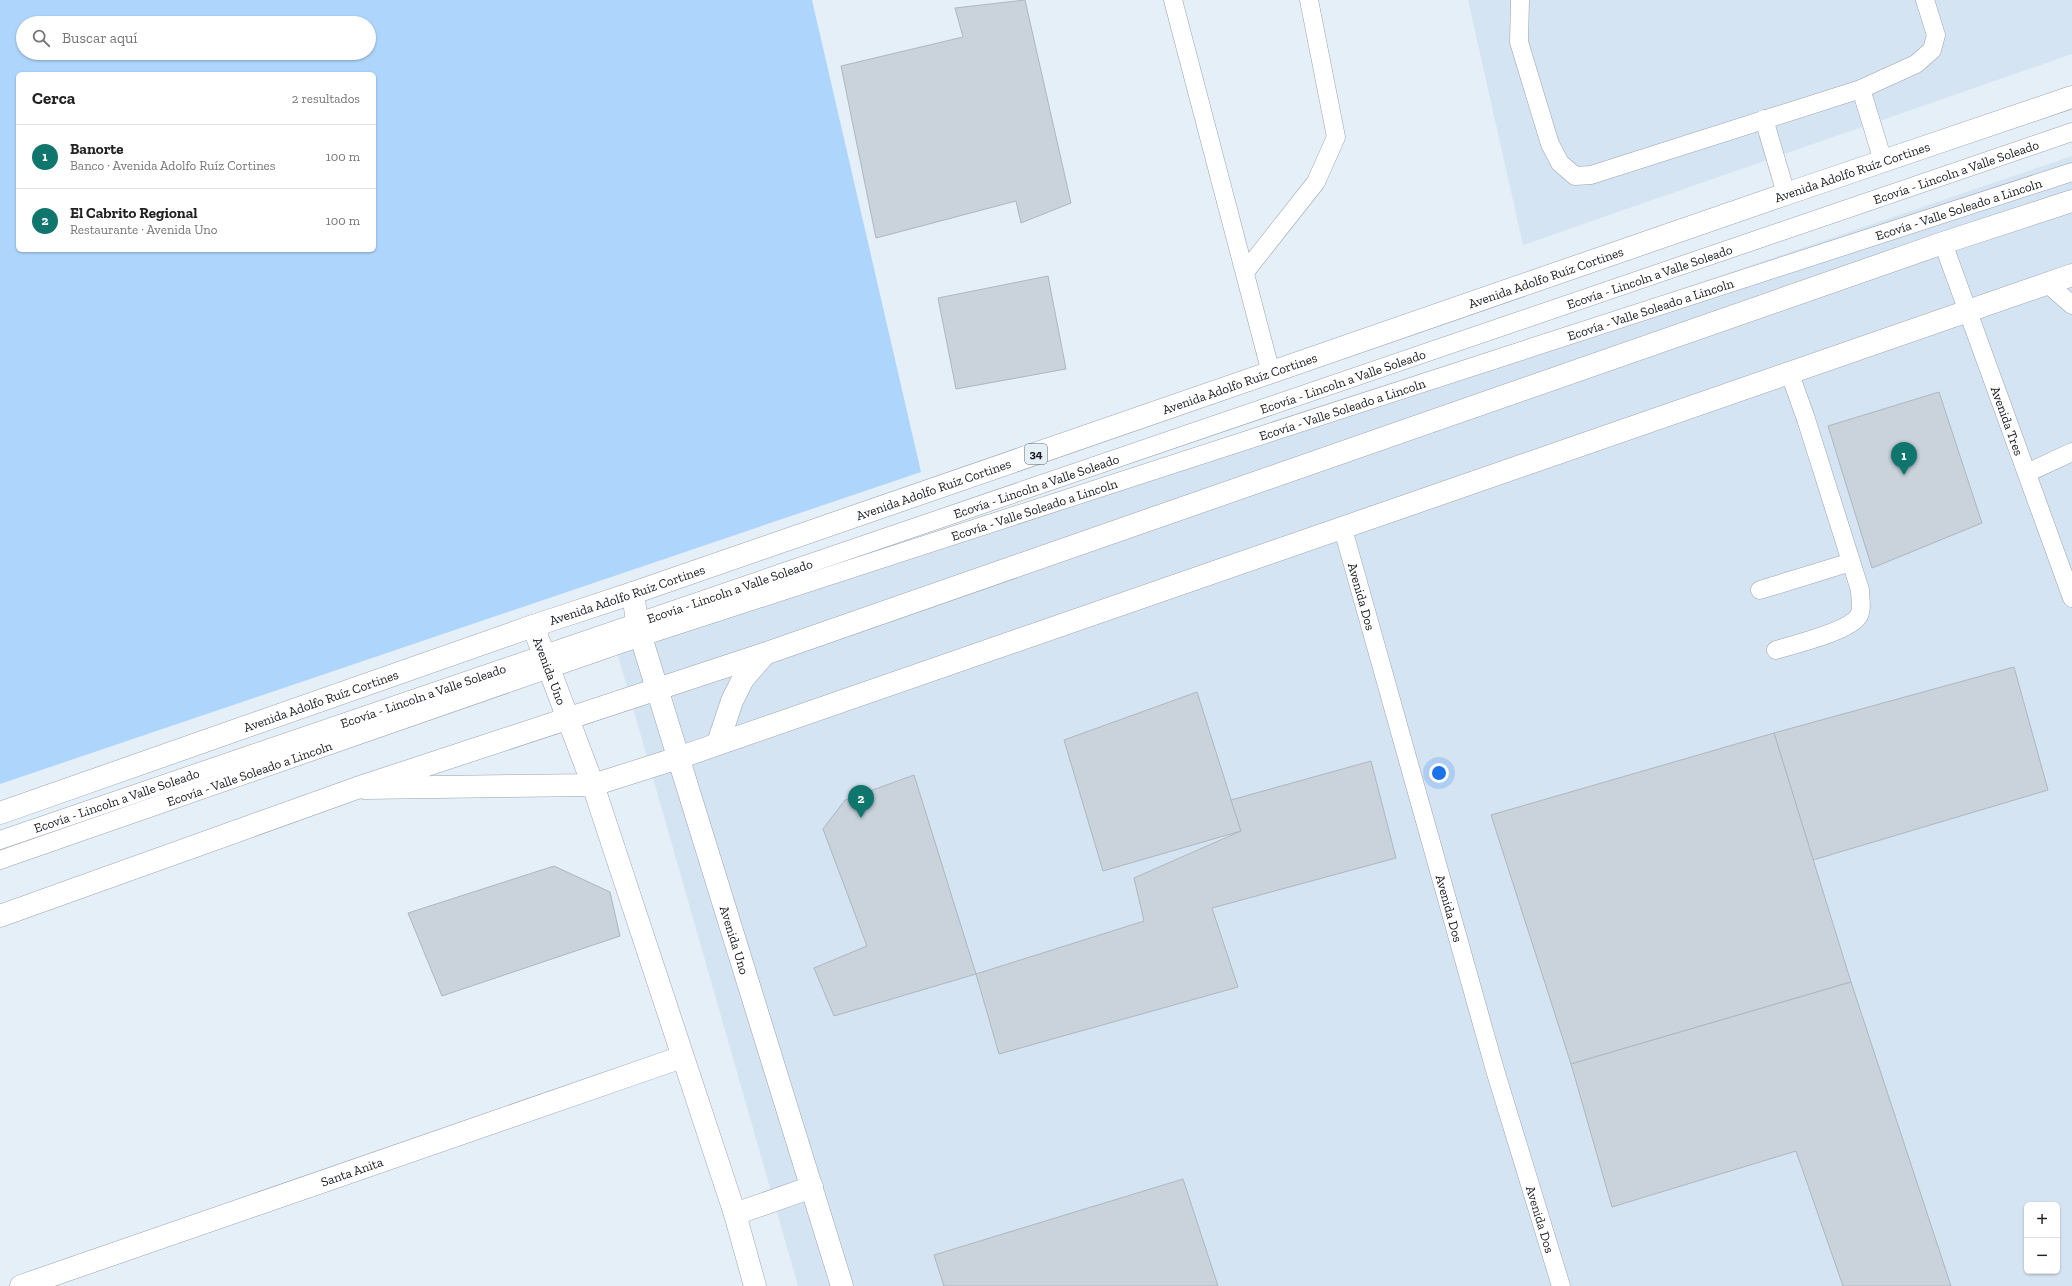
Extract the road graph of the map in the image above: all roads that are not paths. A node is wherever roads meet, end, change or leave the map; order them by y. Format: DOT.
graph roads {
  1 [pos="1173,0"];
  2 [pos="1309,0"];
  3 [pos="1520,0"];
  4 [pos="1925,0"];
  5 [pos="1861,89"];
  6 [pos="2072,97"];
  7 [pos="1764,119"];
  8 [pos="2072,132"];
  9 [pos="1883,161"];
  10 [pos="2072,172"];
  11 [pos="1786,194"];
  12 [pos="2072,201"];
  13 [pos="1943,243"];
  14 [pos="1245,272"];
  15 [pos="2072,275"];
  16 [pos="2048,284"];
  17 [pos="2072,304"];
  18 [pos="1968,312"];
  19 [pos="1271,373"];
  20 [pos="1790,374"];
  21 [pos="2072,452"];
  22 [pos="2027,473"];
  23 [pos="1343,529"];
  24 [pos="1850,562"];
  25 [pos="1760,590"];
  26 [pos="633,593"];
  27 [pos="2072,598"];
  28 [pos="533,626"];
  29 [pos="639,629"];
  30 [pos="1776,650"];
  31 [pos="764,654"];
  32 [pos="546,661"];
  33 [pos="658,690"];
  34 [pos="567,720"];
  35 [pos="718,743"];
  36 [pos="678,758"];
  37 [pos="593,785"];
  38 [pos="357,788"];
  39 [pos="0,813"];
  40 [pos="0,840"];
  41 [pos="0,860"];
  42 [pos="0,916"];
  43 [pos="682,1057"];
  44 [pos="812,1187"];
  45 [pos="735,1214"];
  46 [pos="21,1286"];
  47 [pos="755,1286"];
  48 [pos="842,1286"];
  49 [pos="1562,1286"];
  1 -- 14 [label="lane"];
  2 -- 14 [label="lane"];
  3 -- 7 [label="lane"];
  4 -- 5 [label="lane"];
  5 -- 7 [label="lane"];
  5 -- 9 [label="lane"];
  6 -- 9 [label="main road, Avenida Adolfo Ruíz Cortines / 34"];
  7 -- 11 [label="lane"];
  8 -- 29 [label="lane, Ecovía - Lincoln a Valle Soleado"];
  9 -- 11 [label="main road, Avenida Adolfo Ruíz Cortines / 34"];
  10 -- 29 [label="lane, Ecovía - Valle Soleado a Lincoln"];
  11 -- 19 [label="main road, Avenida Adolfo Ruíz Cortines / 34"];
  12 -- 13 [label="main road"];
  13 -- 18 [label="lane, Avenida Tres"];
  13 -- 31 [label="main road"];
  14 -- 19 [label="lane"];
  15 -- 16 [label="main road"];
  16 -- 17 [label="lane"];
  16 -- 18 [label="main road"];
  18 -- 20 [label="main road"];
  18 -- 22 [label="lane, Avenida Tres"];
  19 -- 26 [label="main road, Avenida Adolfo Ruíz Cortines / 34"];
  20 -- 23 [label="main road"];
  20 -- 24 [label="lane"];
  21 -- 22 [label="lane"];
  22 -- 27 [label="lane, Avenida Tres"];
  23 -- 35 [label="main road"];
  23 -- 49 [label="lane, Avenida Dos"];
  24 -- 25 [label="lane"];
  24 -- 30 [label="lane"];
  26 -- 28 [label="main road, Avenida Adolfo Ruíz Cortines / 34"];
  26 -- 29 [label="main road, Avenida Uno"];
  28 -- 32 [label="main road, Avenida Uno"];
  28 -- 39 [label="main road, Avenida Adolfo Ruíz Cortines / 34"];
  29 -- 32 [label="lane, Ecovía - Valle Soleado a Lincoln"];
  29 -- 33 [label="main road, Avenida Uno"];
  31 -- 33 [label="main road"];
  31 -- 35 [label="main road"];
  32 -- 34 [label="main road, Avenida Uno"];
  32 -- 40 [label="lane, Ecovía - Lincoln a Valle Soleado"];
  32 -- 41 [label="lane, Ecovía - Valle Soleado a Lincoln"];
  33 -- 34 [label="main road"];
  33 -- 36 [label="main road, Avenida Uno"];
  34 -- 37 [label="main road, Avenida Uno"];
  34 -- 38 [label="main road"];
  35 -- 36 [label="main road"];
  36 -- 37 [label="main road"];
  36 -- 44 [label="main road, Avenida Uno"];
  37 -- 38 [label="main road"];
  37 -- 43 [label="main road, Avenida Uno"];
  38 -- 42 [label="main road"];
  43 -- 45 [label="main road, Avenida Uno"];
  43 -- 46 [label="main road, Santa Anita"];
  44 -- 45 [label="main road"];
  44 -- 48 [label="main road, Avenida Uno"];
  45 -- 47 [label="main road, Avenida Uno"];
}
